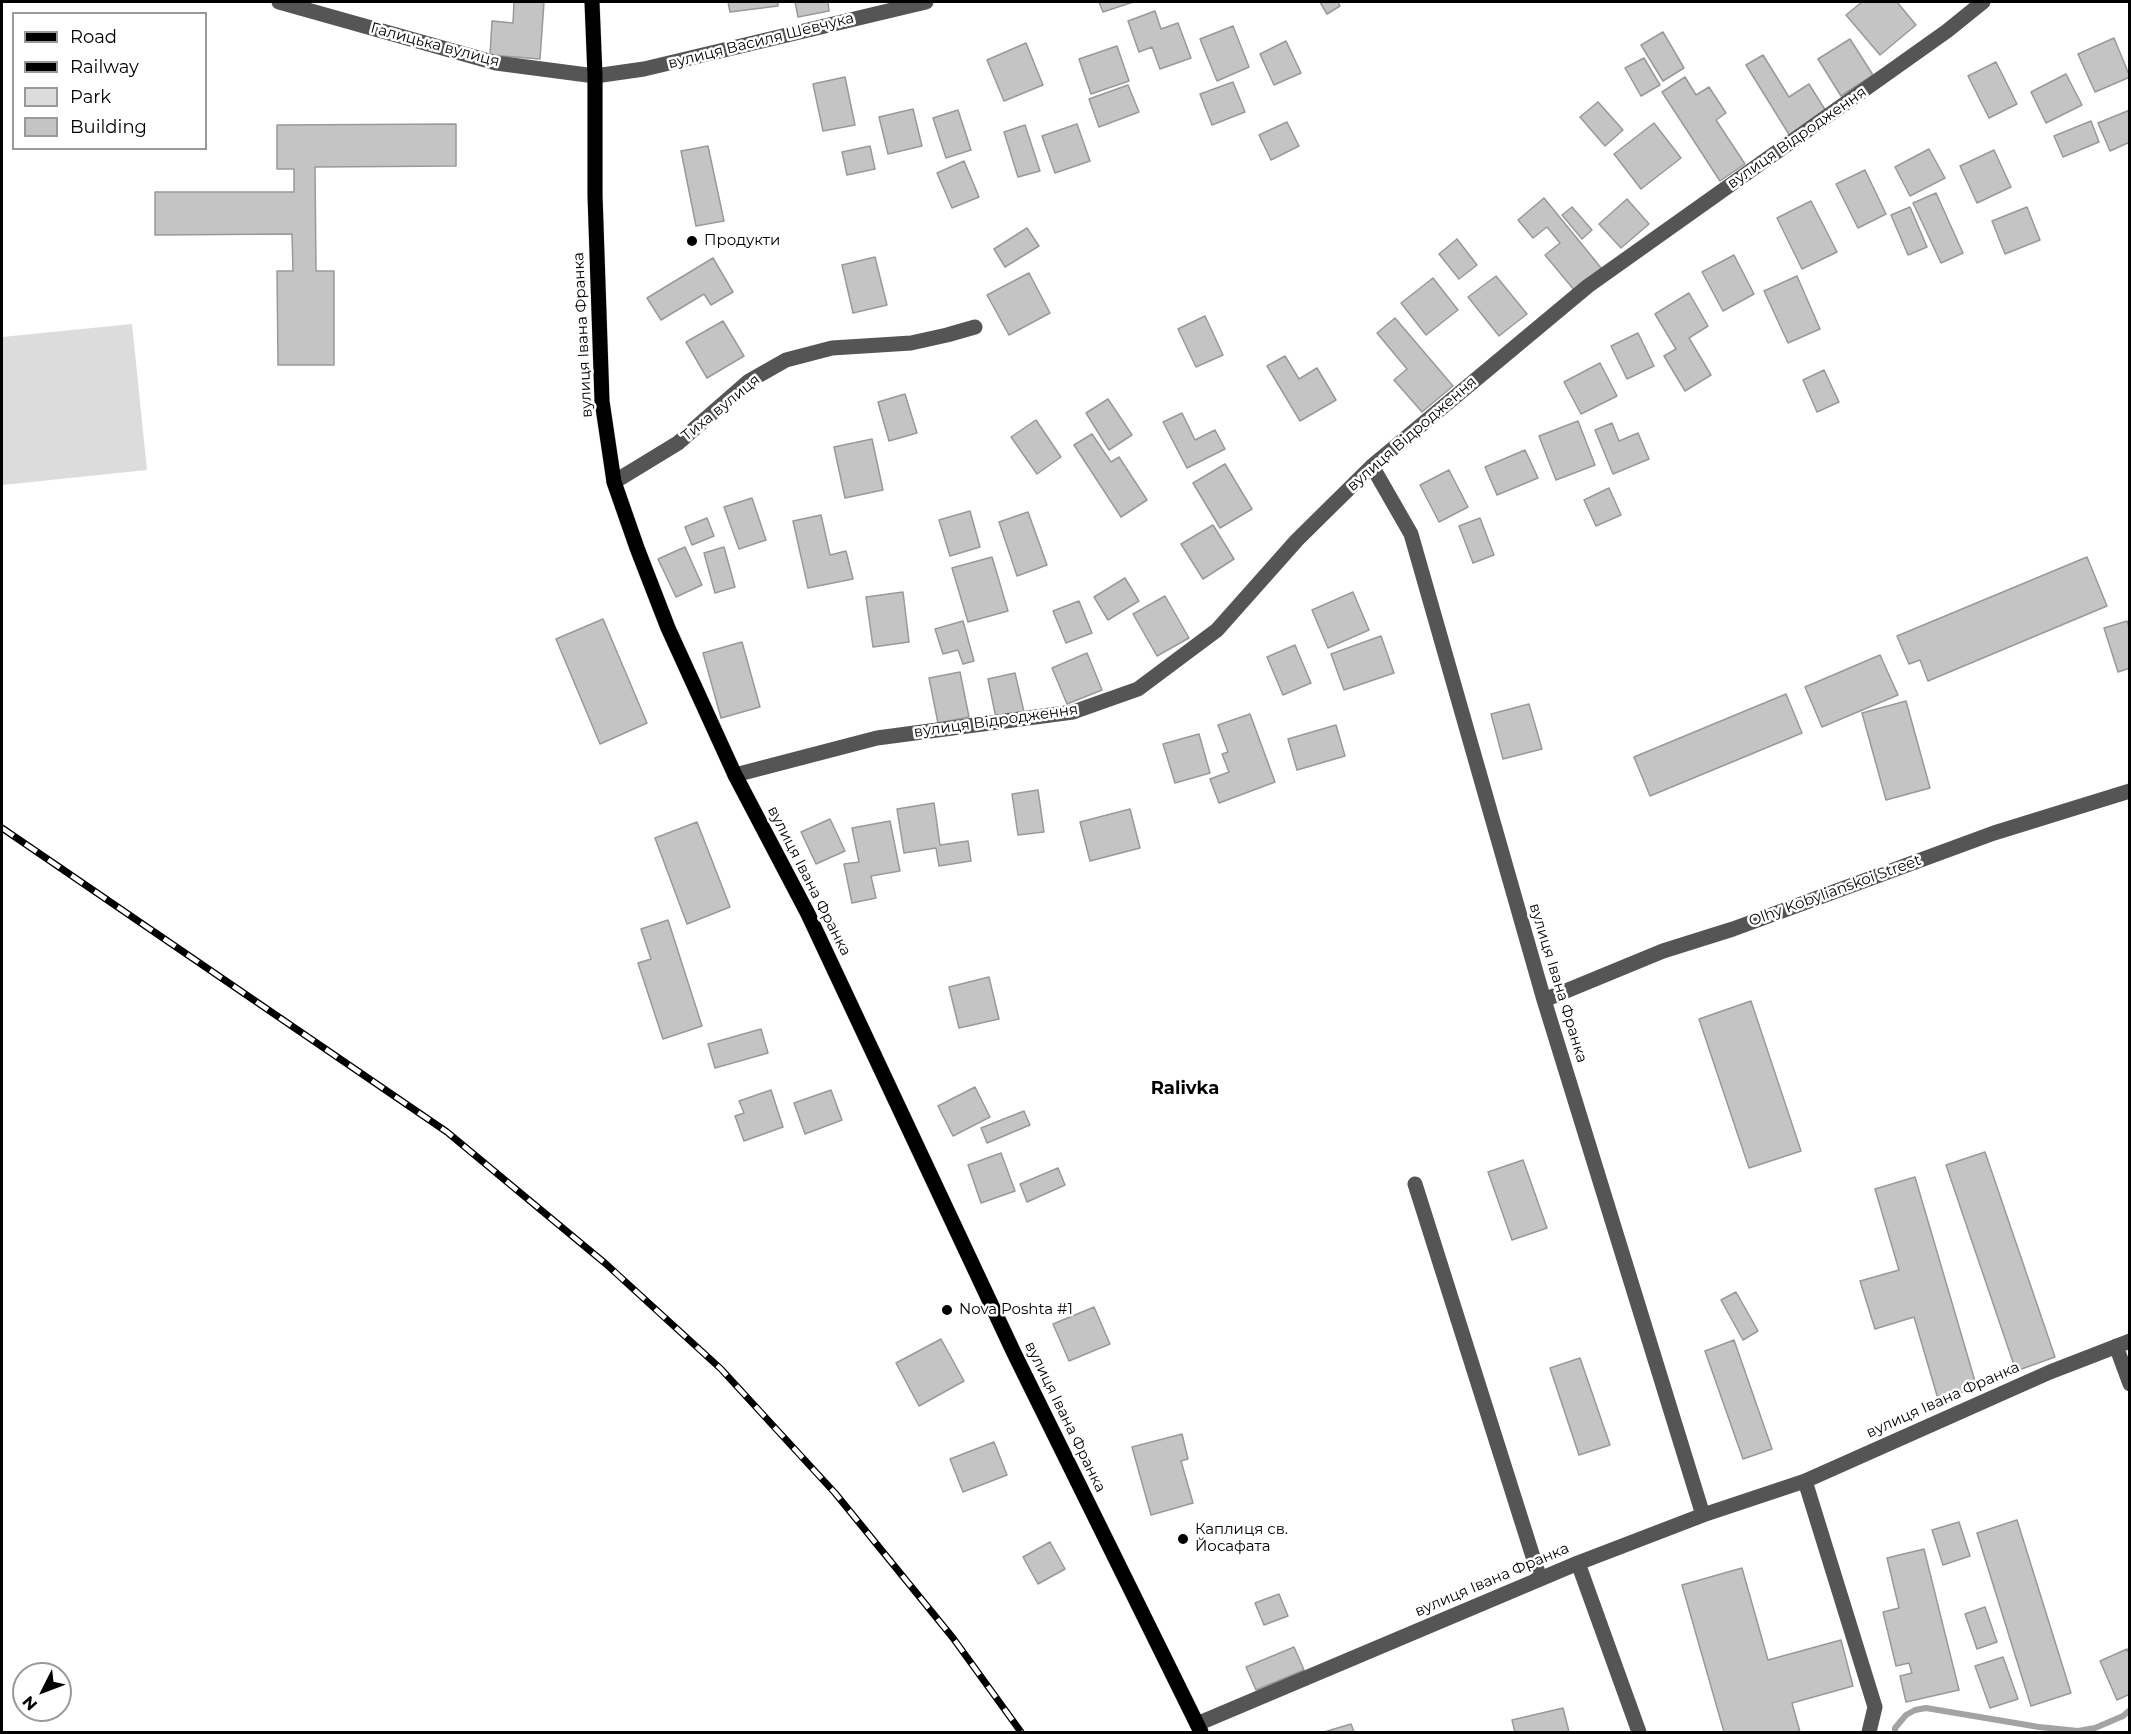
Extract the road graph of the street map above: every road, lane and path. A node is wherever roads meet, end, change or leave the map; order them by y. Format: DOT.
graph roads {
  1 [pos="279,2"];
  2 [pos="592,2"];
  3 [pos="926,2"];
  4 [pos="1983,2"];
  5 [pos="595,76"];
  6 [pos="975,327"];
  7 [pos="1372,466"];
  8 [pos="614,482"];
  9 [pos="735,775"];
  10 [pos="2130,791"];
  11 [pos="1544,1000"];
  12 [pos="1415,1184"];
  13 [pos="2123,1343"];
  14 [pos="2130,1384"];
  15 [pos="1805,1481"];
  16 [pos="1703,1515"];
  17 [pos="1578,1563"];
  18 [pos="1540,1579"];
  19 [pos="1199,1728"];
  20 [pos="1639,1732"];
  21 [pos="1869,1732"];
  1 -- 5 [label="street, Галицька вулиця"];
  2 -- 5 [label="main road, вулиця Івана Франка"];
  3 -- 5 [label="street, вулиця Василя Шевчука"];
  4 -- 7 [label="street, вулиця Відродження"];
  5 -- 8 [label="main road, вулиця Івана Франка"];
  6 -- 8 [label="street, Тиха вулиця"];
  7 -- 9 [label="street, вулиця Відродження"];
  7 -- 11 [label="street, вулиця Івана Франка"];
  8 -- 9 [label="main road, вулиця Івана Франка"];
  9 -- 19 [label="main road, вулиця Івана Франка"];
  10 -- 11 [label="street, Olhy Kobylianskoi Street"];
  11 -- 16 [label="street, вулиця Івана Франка"];
  12 -- 18 [label="street"];
  13 -- 14 [label="street"];
  13 -- 15 [label="street, вулиця Івана Франка"];
  15 -- 16 [label="street, вулиця Івана Франка"];
  15 -- 21 [label="street"];
  16 -- 17 [label="street, вулиця Івана Франка"];
  17 -- 18 [label="street, вулиця Івана Франка"];
  17 -- 20 [label="street"];
  18 -- 19 [label="street, вулиця Івана Франка"];
}
